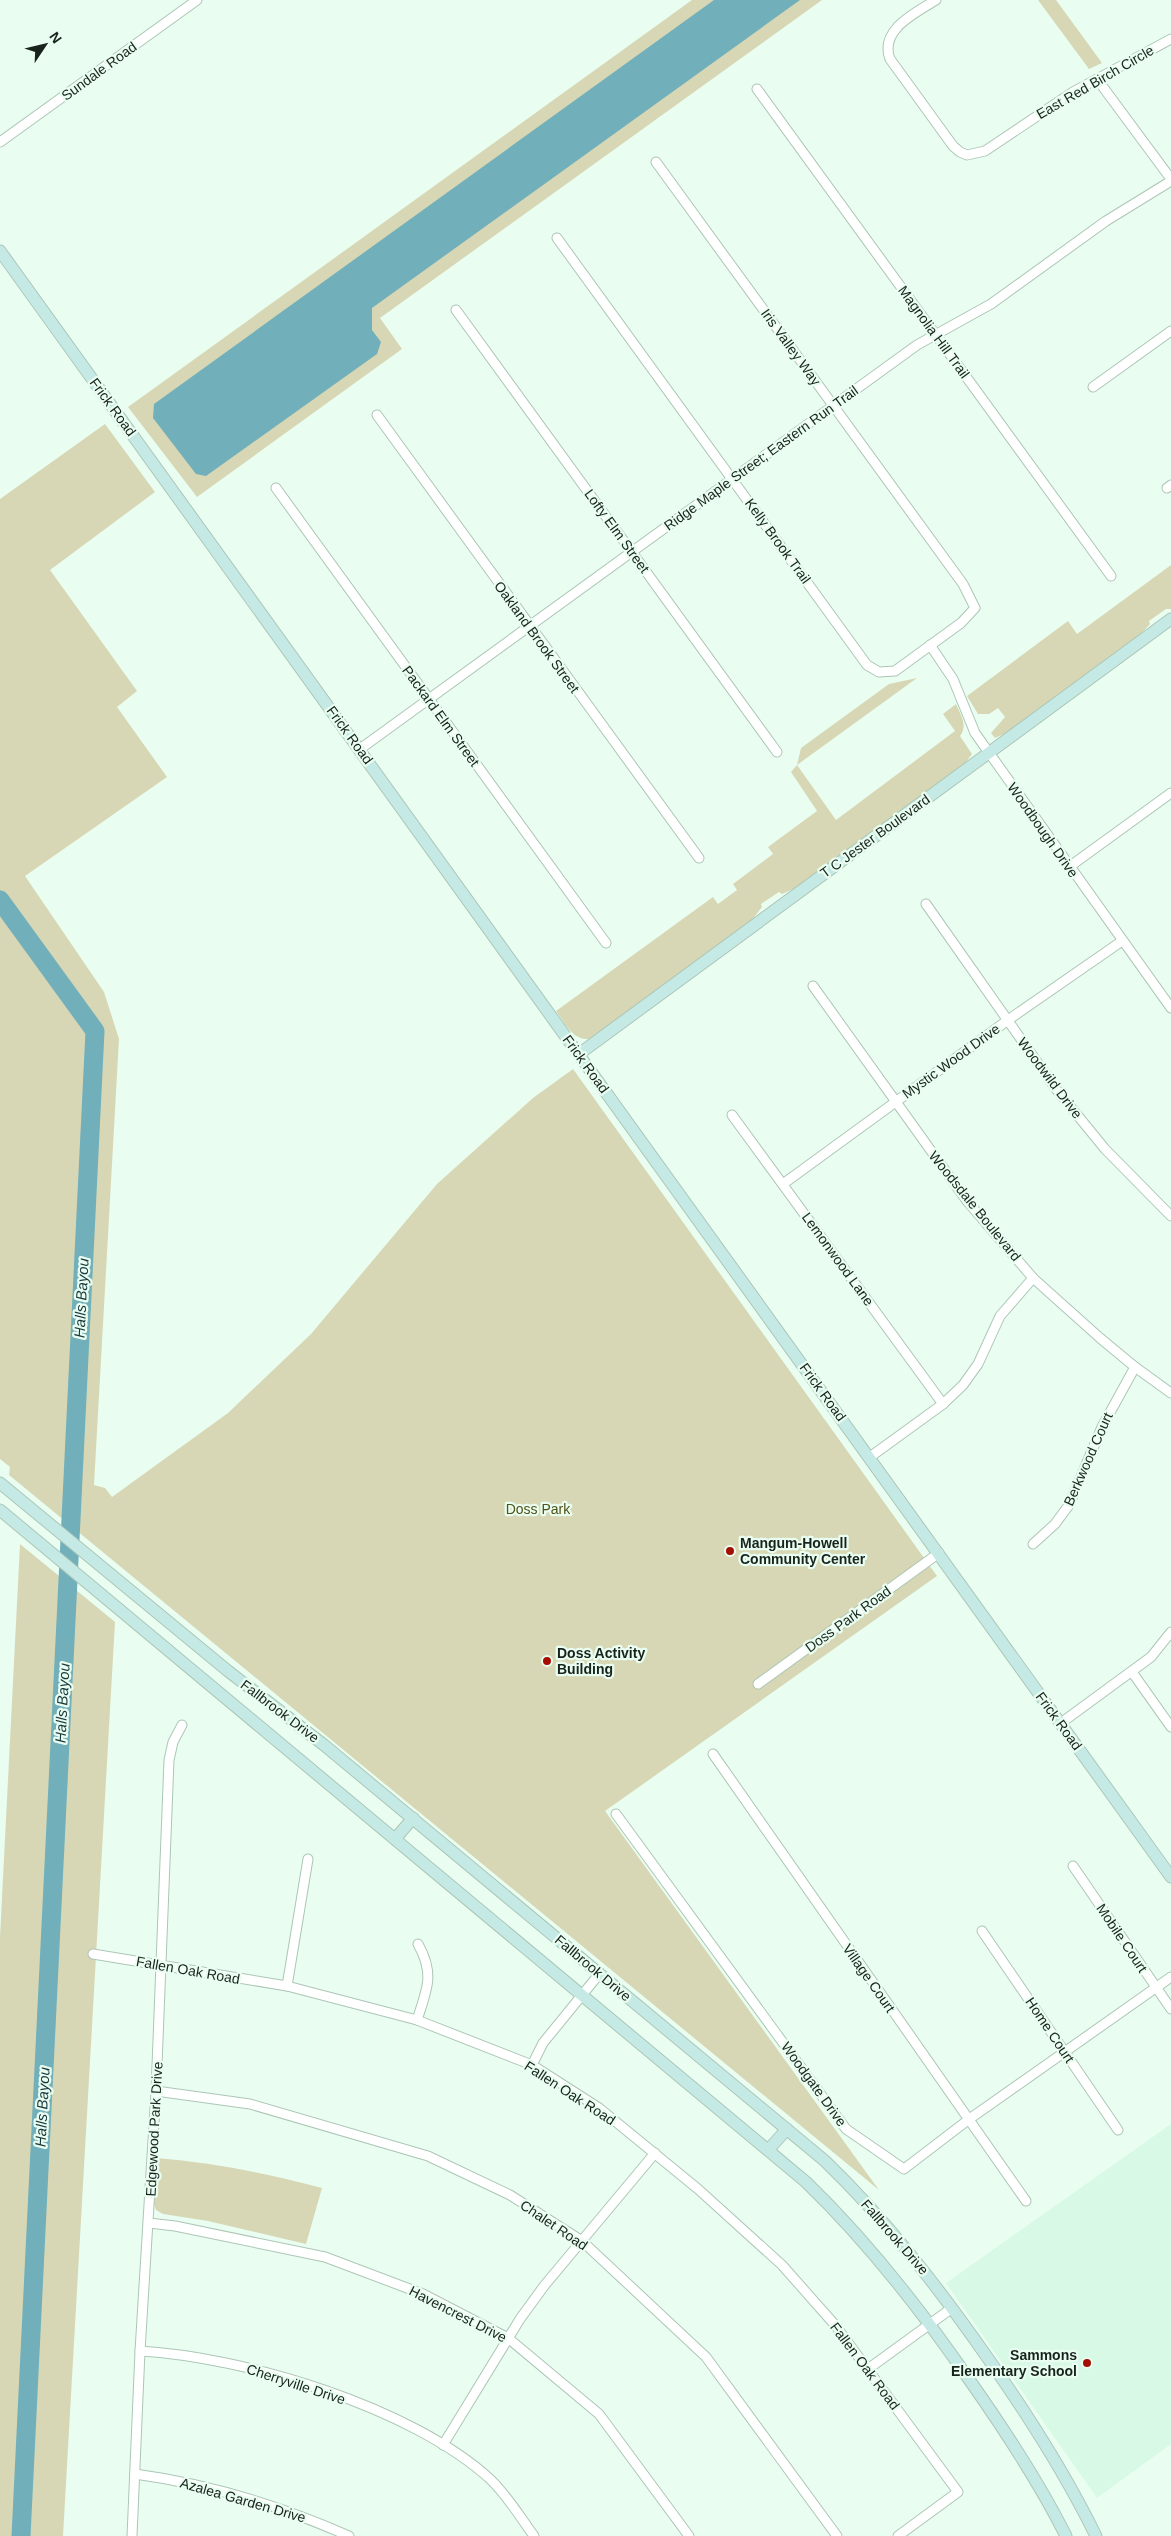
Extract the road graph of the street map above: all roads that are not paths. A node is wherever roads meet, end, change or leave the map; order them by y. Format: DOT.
graph roads {
  1 [pos="197,0"];
  2 [pos="936,0"];
  3 [pos="1171,39"];
  4 [pos="1097,79"];
  5 [pos="757,89"];
  6 [pos="0,142"];
  7 [pos="656,162"];
  8 [pos="1171,180"];
  9 [pos="557,238"];
  10 [pos="0,251"];
  11 [pos="456,310"];
  12 [pos="1171,331"];
  13 [pos="935,334"];
  14 [pos="1093,387"];
  15 [pos="833,405"];
  16 [pos="377,415"];
  17 [pos="732,479"];
  18 [pos="276,488"];
  19 [pos="632,552"];
  20 [pos="1111,576"];
  21 [pos="975,608"];
  22 [pos="1171,619"];
  23 [pos="529,626"];
  24 [pos="930,645"];
  25 [pos="429,699"];
  26 [pos="360,749"];
  27 [pos="777,752"];
  28 [pos="989,753"];
  29 [pos="1171,794"];
  30 [pos="699,858"];
  31 [pos="1069,867"];
  32 [pos="926,904"];
  33 [pos="1122,941"];
  34 [pos="606,943"];
  35 [pos="813,986"];
  36 [pos="1171,1008"];
  37 [pos="1008,1020"];
  38 [pos="579,1054"];
  39 [pos="894,1102"];
  40 [pos="732,1115"];
  41 [pos="782,1184"];
  42 [pos="1171,1216"];
  43 [pos="1033,1278"];
  44 [pos="1134,1367"];
  45 [pos="1171,1393"];
  46 [pos="943,1404"];
  47 [pos="870,1457"];
  48 [pos="0,1483"];
  49 [pos="0,1510"];
  50 [pos="1033,1544"];
  51 [pos="939,1553"];
  52 [pos="1171,1632"];
  53 [pos="228,1671"];
  54 [pos="1132,1672"];
  55 [pos="758,1684"];
  56 [pos="213,1688"];
  57 [pos="1061,1723"];
  58 [pos="182,1725"];
  59 [pos="1171,1727"];
  60 [pos="713,1754"];
  61 [pos="616,1814"];
  62 [pos="413,1818"];
  63 [pos="395,1839"];
  64 [pos="308,1859"];
  65 [pos="1073,1866"];
  66 [pos="1171,1878"];
  67 [pos="982,1931"];
  68 [pos="418,1944"];
  69 [pos="94,1954"];
  70 [pos="161,1964"];
  71 [pos="600,1973"];
  72 [pos="1171,1977"];
  73 [pos="287,1986"];
  74 [pos="1156,1988"];
  75 [pos="584,1995"];
  76 [pos="1171,2009"];
  77 [pos="416,2020"];
  78 [pos="1065,2051"];
  79 [pos="532,2065"];
  80 [pos="156,2091"];
  81 [pos="968,2120"];
  82 [pos="787,2128"];
  83 [pos="1118,2130"];
  84 [pos="769,2149"];
  85 [pos="655,2153"];
  86 [pos="1026,2201"];
  87 [pos="148,2223"];
  88 [pos="582,2240"];
  89 [pos="952,2308"];
  90 [pos="931,2324"];
  91 [pos="508,2338"];
  92 [pos="140,2351"];
  93 [pos="868,2369"];
  94 [pos="443,2445"];
  95 [pos="135,2474"];
  96 [pos="132,2536"];
  97 [pos="349,2536"];
  98 [pos="534,2536"];
  99 [pos="689,2536"];
  100 [pos="837,2536"];
  101 [pos="898,2536"];
  102 [pos="1066,2536"];
  103 [pos="1096,2536"];
  1 -- 6 [label="street, Sundale Road"];
  2 -- 4 [label="street, East Red Birch Circle"];
  3 -- 4 [label="street, East Red Birch Circle"];
  4 -- 8 [label="street"];
  5 -- 13 [label="street, Magnolia Hill Trail"];
  7 -- 15 [label="street, Iris Valley Way"];
  8 -- 13 [label="street, Ridge Maple Street; Eastern Run Trail"];
  9 -- 17 [label="street, Kelly Brook Trail"];
  10 -- 26 [label="main road, Frick Road"];
  11 -- 19 [label="street, Lofty Elm Street"];
  12 -- 14 [label="street"];
  13 -- 15 [label="street, Ridge Maple Street; Eastern Run Trail"];
  13 -- 20 [label="street, Magnolia Hill Trail"];
  15 -- 17 [label="street, Ridge Maple Street; Eastern Run Trail"];
  15 -- 21 [label="street, Iris Valley Way"];
  16 -- 23 [label="street, Oakland Brook Street"];
  17 -- 19 [label="street, Ridge Maple Street; Eastern Run Trail"];
  17 -- 24 [label="street, Kelly Brook Trail"];
  18 -- 25 [label="street, Packard Elm Street"];
  19 -- 23 [label="street, Ridge Maple Street; Eastern Run Trail"];
  19 -- 27 [label="street, Lofty Elm Street"];
  21 -- 24 [label="street, Kelly Brook Trail"];
  22 -- 28 [label="main road, T C Jester Boulevard"];
  23 -- 25 [label="street, Ridge Maple Street; Eastern Run Trail"];
  23 -- 30 [label="street, Oakland Brook Street"];
  24 -- 28 [label="street, Woodbough Drive"];
  25 -- 26 [label="street, Ridge Maple Street; Eastern Run Trail"];
  25 -- 34 [label="street, Packard Elm Street"];
  26 -- 38 [label="main road, Frick Road"];
  28 -- 31 [label="street, Woodbough Drive"];
  28 -- 38 [label="main road, T C Jester Boulevard"];
  29 -- 31 [label="street"];
  31 -- 33 [label="street, Woodbough Drive"];
  32 -- 37 [label="street, Woodwild Drive"];
  33 -- 36 [label="street, Woodbough Drive"];
  33 -- 37 [label="street, Mystic Wood Drive"];
  35 -- 39 [label="street, Woodsdale Boulevard"];
  37 -- 39 [label="street, Mystic Wood Drive"];
  37 -- 42 [label="street, Woodwild Drive"];
  38 -- 47 [label="main road, Frick Road"];
  39 -- 41 [label="street, Mystic Wood Drive"];
  39 -- 43 [label="street, Woodsdale Boulevard"];
  40 -- 41 [label="street, Lemonwood Lane"];
  41 -- 46 [label="street, Lemonwood Lane"];
  43 -- 44 [label="street, Woodsdale Boulevard"];
  43 -- 46 [label="street"];
  44 -- 45 [label="street, Woodsdale Boulevard"];
  44 -- 50 [label="street, Berkwood Court"];
  46 -- 47 [label="street"];
  47 -- 51 [label="main road, Frick Road"];
  48 -- 53 [label="main road, Fallbrook Drive"];
  49 -- 56 [label="main road, Fallbrook Drive"];
  51 -- 55 [label="street, Doss Park Road"];
  51 -- 57 [label="main road, Frick Road"];
  52 -- 54 [label="street"];
  53 -- 56 [label="main road"];
  53 -- 62 [label="main road, Fallbrook Drive"];
  54 -- 57 [label="street"];
  54 -- 59 [label="street"];
  56 -- 63 [label="main road, Fallbrook Drive"];
  57 -- 66 [label="main road, Frick Road"];
  58 -- 70 [label="street, Edgewood Park Drive"];
  60 -- 81 [label="street, Village Court"];
  61 -- 81 [label="street, Woodgate Drive"];
  62 -- 63 [label="main road"];
  62 -- 71 [label="main road, Fallbrook Drive"];
  63 -- 75 [label="main road, Fallbrook Drive"];
  64 -- 73 [label="street"];
  65 -- 74 [label="street, Mobile Court"];
  67 -- 78 [label="street, Home Court"];
  68 -- 77 [label="street"];
  69 -- 70 [label="street, Fallen Oak Road"];
  70 -- 73 [label="street, Fallen Oak Road"];
  70 -- 80 [label="street, Edgewood Park Drive"];
  71 -- 75 [label="street"];
  71 -- 82 [label="main road, Fallbrook Drive"];
  72 -- 74 [label="street, Woodgate Drive"];
  73 -- 77 [label="street, Fallen Oak Road"];
  74 -- 76 [label="street, Mobile Court"];
  74 -- 78 [label="street, Woodgate Drive"];
  75 -- 79 [label="street"];
  75 -- 84 [label="main road, Fallbrook Drive"];
  77 -- 79 [label="street, Fallen Oak Road"];
  78 -- 81 [label="street, Woodgate Drive"];
  78 -- 83 [label="street, Home Court"];
  79 -- 85 [label="street, Fallen Oak Road"];
  80 -- 87 [label="street, Edgewood Park Drive"];
  80 -- 88 [label="street, Chalet Road"];
  81 -- 86 [label="street, Village Court"];
  82 -- 84 [label="main road"];
  82 -- 89 [label="main road, Fallbrook Drive"];
  84 -- 90 [label="main road, Fallbrook Drive"];
  85 -- 88 [label="street"];
  85 -- 93 [label="street, Fallen Oak Road"];
  87 -- 91 [label="street, Havencrest Drive"];
  87 -- 92 [label="street, Edgewood Park Drive"];
  88 -- 91 [label="street"];
  88 -- 100 [label="street, Chalet Road"];
  89 -- 90 [label="street"];
  89 -- 103 [label="main road, Fallbrook Drive"];
  90 -- 93 [label="street"];
  90 -- 102 [label="main road, Fallbrook Drive"];
  91 -- 94 [label="street"];
  91 -- 99 [label="street, Havencrest Drive"];
  92 -- 94 [label="street, Cherryville Drive"];
  92 -- 95 [label="street, Edgewood Park Drive"];
  93 -- 101 [label="street, Fallen Oak Road"];
  94 -- 98 [label="street, Cherryville Drive"];
  95 -- 96 [label="street, Edgewood Park Drive"];
  95 -- 97 [label="street, Azalea Garden Drive"];
}
